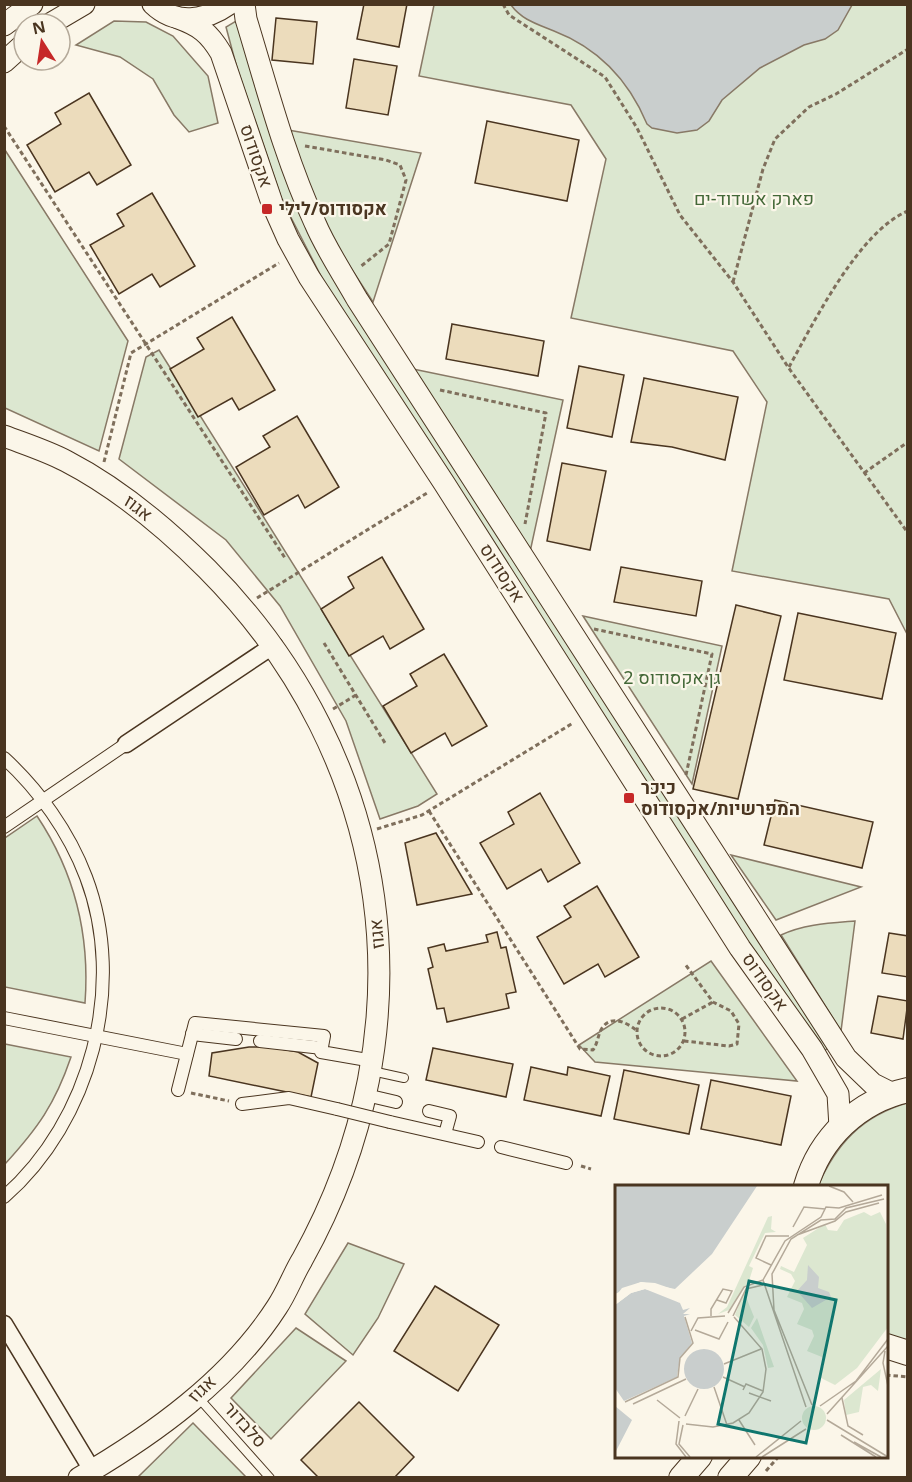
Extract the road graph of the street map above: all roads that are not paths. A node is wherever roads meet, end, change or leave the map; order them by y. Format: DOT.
graph roads {
  1 [pos="32,4"];
  2 [pos="84,4"];
  3 [pos="229,4"];
  4 [pos="244,4"];
  5 [pos="153,6"];
  6 [pos="70,12"];
  7 [pos="178,18"];
  8 [pos="4,25"];
  9 [pos="4,436"];
  10 [pos="274,645"];
  11 [pos="126,744"];
  12 [pos="4,758"];
  13 [pos="43,801"];
  14 [pos="4,827"];
  15 [pos="4,1018"];
  16 [pos="192,1034"];
  17 [pos="95,1036"];
  18 [pos="236,1039"];
  19 [pos="260,1041"];
  20 [pos="321,1048"];
  21 [pos="187,1054"];
  22 [pos="373,1066"];
  23 [pos="404,1077"];
  24 [pos="178,1090"];
  25 [pos="899,1091"];
  26 [pos="366,1095"];
  27 [pos="396,1102"];
  28 [pos="242,1104"];
  29 [pos="429,1111"];
  30 [pos="840,1127"];
  31 [pos="446,1134"];
  32 [pos="478,1142"];
  33 [pos="501,1148"];
  34 [pos="566,1163"];
  35 [pos="806,1185"];
  36 [pos="4,1197"];
  37 [pos="4,1324"];
  38 [pos="888,1348"];
  39 [pos="908,1353"];
  40 [pos="196,1395"];
  41 [pos="698,1458"];
  42 [pos="747,1458"];
  43 [pos="85,1474"];
  44 [pos="270,1478"];
  45 [pos="681,1478"];
  46 [pos="730,1478"];
  1 -- 8 [label="street"];
  2 -- 6 [label="street"];
  3 -- 7 [label="street"];
  4 -- 25 [label="street, אקסודוס"];
  5 -- 7 [label="street, אקסודוס"];
  7 -- 30 [label="street, אקסודוס"];
  9 -- 10 [label="street, אגוז"];
  10 -- 11 [label="street"];
  10 -- 22 [label="street, אגוז"];
  11 -- 13 [label="street"];
  12 -- 13 [label="street"];
  13 -- 14 [label="street"];
  13 -- 17 [label="street"];
  15 -- 17 [label="street"];
  16 -- 18 [label="street"];
  16 -- 20 [label="street"];
  16 -- 21 [label="street"];
  17 -- 21 [label="street"];
  17 -- 36 [label="street"];
  19 -- 20 [label="street"];
  20 -- 22 [label="street"];
  21 -- 24 [label="street"];
  22 -- 23 [label="lane"];
  22 -- 26 [label="street, אגוז"];
  25 -- 30 [label="main road"];
  26 -- 27 [label="street"];
  26 -- 40 [label="street, אגוז"];
  28 -- 31 [label="street, bridge"];
  29 -- 31 [label="street"];
  30 -- 35 [label="main road"];
  31 -- 32 [label="street"];
  33 -- 34 [label="street"];
  37 -- 43 [label="street"];
  38 -- 39 [label="main road"];
  40 -- 43 [label="street, אגוז"];
  40 -- 44 [label="lane, סלבדור"];
  41 -- 45 [label="main road"];
  42 -- 46 [label="main road"];
}
